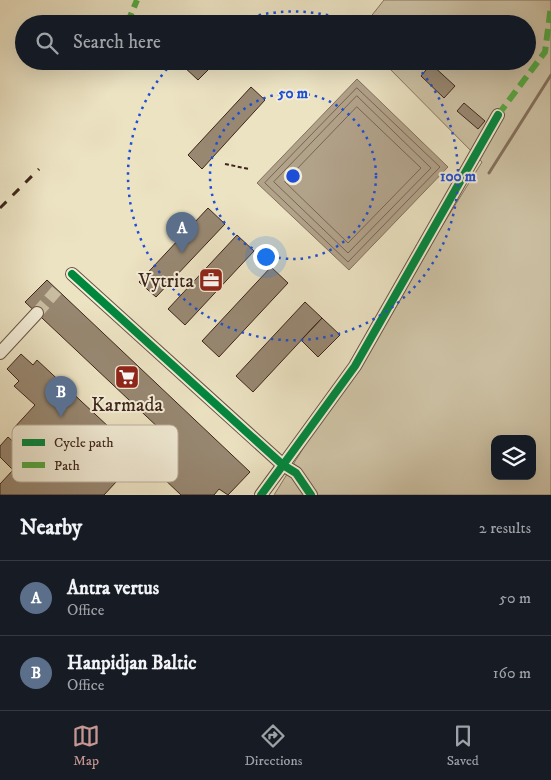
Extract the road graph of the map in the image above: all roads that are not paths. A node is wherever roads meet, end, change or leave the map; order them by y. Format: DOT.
graph roads {
  1 [pos="498,115"];
  2 [pos="72,274"];
  3 [pos="37,313"];
  4 [pos="0,353"];
  5 [pos="283,465"];
  6 [pos="261,495"];
  7 [pos="311,495"];
  1 -- 5 [label="street"];
  2 -- 5 [label="street"];
  3 -- 4 [label="street"];
  5 -- 6 [label="street"];
  5 -- 7 [label="street"];
}
